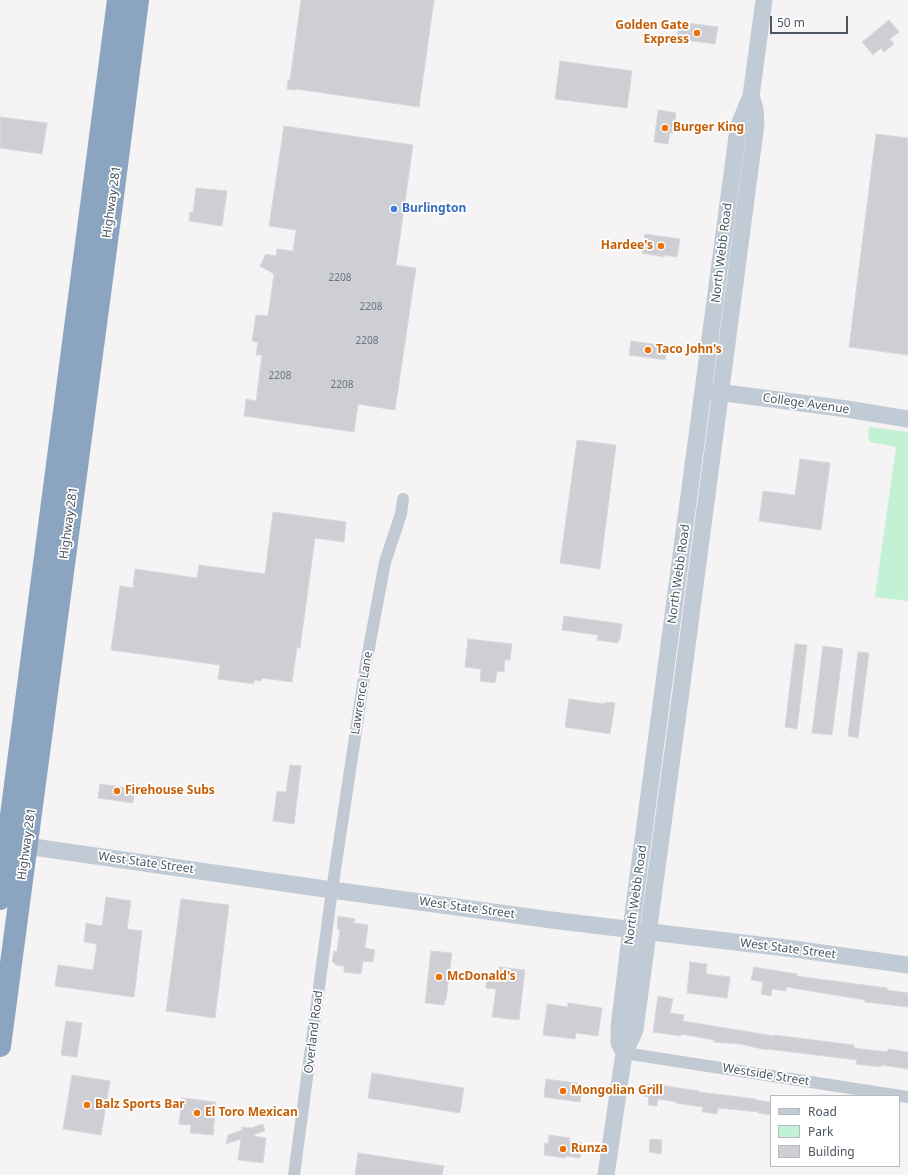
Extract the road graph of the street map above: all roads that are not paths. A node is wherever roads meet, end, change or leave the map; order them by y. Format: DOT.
graph roads {
  1 [pos="118,0"];
  2 [pos="138,0"];
  3 [pos="764,0"];
  4 [pos="712,392"];
  5 [pos="908,419"];
  6 [pos="403,499"];
  7 [pos="8,844"];
  8 [pos="332,890"];
  9 [pos="0,899"];
  10 [pos="631,929"];
  11 [pos="648,932"];
  12 [pos="908,965"];
  13 [pos="0,1046"];
  14 [pos="624,1053"];
  15 [pos="895,1095"];
  16 [pos="294,1175"];
  17 [pos="606,1175"];
  1 -- 7 [label="highway, Highway 281"];
  2 -- 7 [label="highway, Highway 281"];
  3 -- 4 [label="main road, North Webb Road"];
  4 -- 5 [label="main road, College Avenue"];
  4 -- 10 [label="main road, North Webb Road"];
  4 -- 11 [label="main road, North Webb Road"];
  6 -- 8 [label="street, Lawrence Lane"];
  7 -- 8 [label="main road, West State Street"];
  7 -- 9 [label="highway, Highway 281"];
  7 -- 13 [label="highway, Highway 281"];
  8 -- 10 [label="main road, West State Street"];
  8 -- 16 [label="street, Overland Road"];
  10 -- 11 [label="main road, West State Street"];
  10 -- 14 [label="main road, North Webb Road"];
  11 -- 12 [label="main road, West State Street"];
  11 -- 14 [label="main road, North Webb Road"];
  14 -- 15 [label="street, Westside Street"];
  14 -- 17 [label="main road, North Webb Road"];
}
